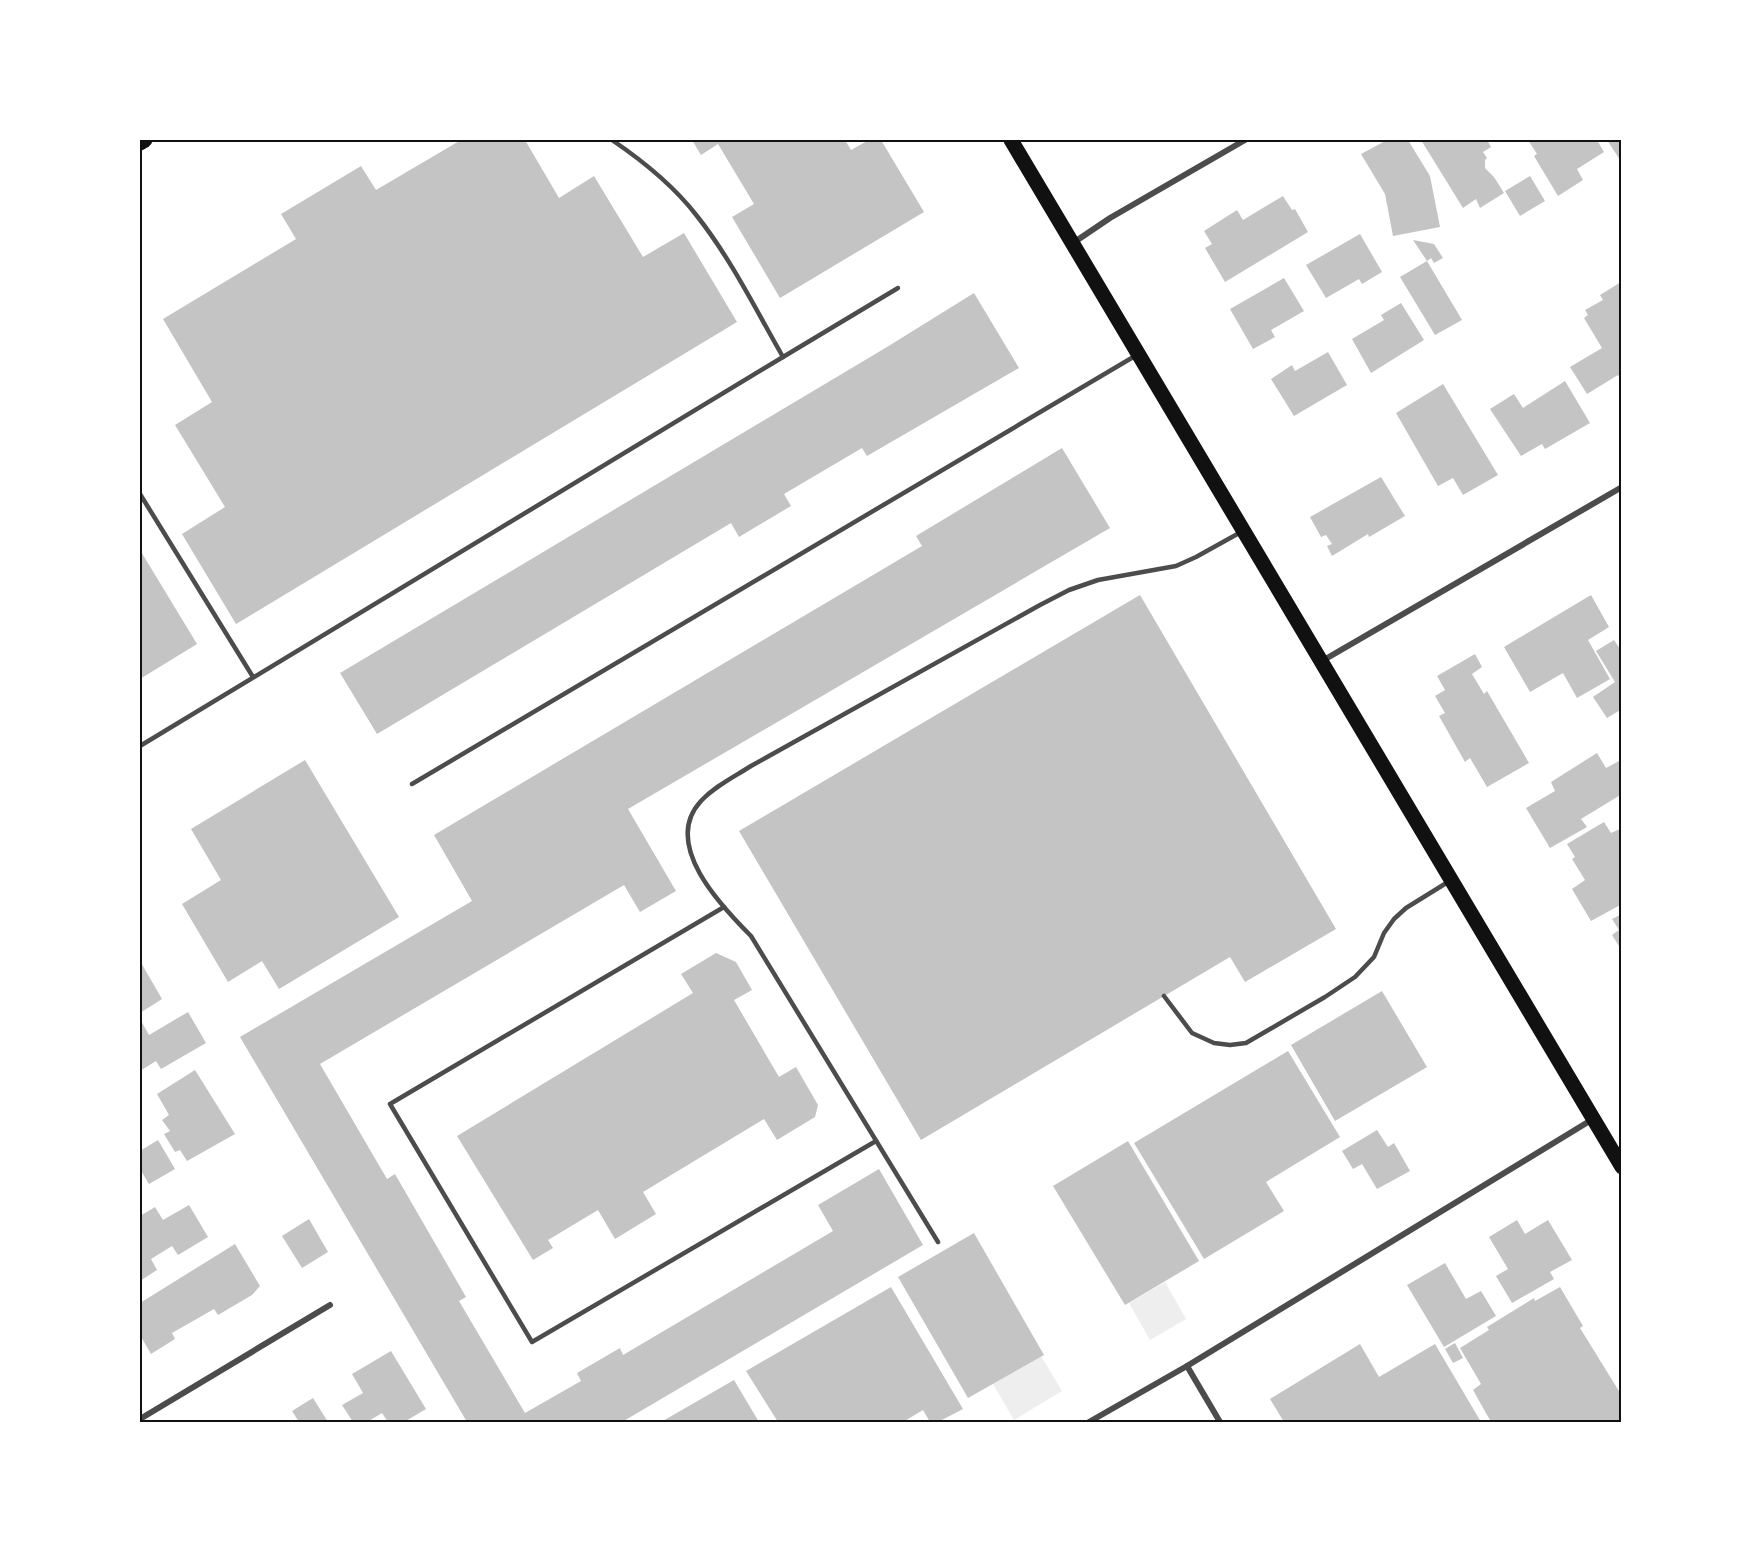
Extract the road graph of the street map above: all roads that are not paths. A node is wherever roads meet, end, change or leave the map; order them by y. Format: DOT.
graph roads {
  1 [pos="145,140"];
  2 [pos="612,140"];
  3 [pos="1011,140"];
  4 [pos="1245,140"];
  5 [pos="140,143"];
  6 [pos="1072,243"];
  7 [pos="898,288"];
  8 [pos="1138,355"];
  9 [pos="783,357"];
  10 [pos="1622,487"];
  11 [pos="140,494"];
  12 [pos="1243,531"];
  13 [pos="1322,661"];
  14 [pos="253,677"];
  15 [pos="140,746"];
  16 [pos="412,784"];
  17 [pos="1452,880"];
  18 [pos="724,907"];
  19 [pos="1164,996"];
  20 [pos="1593,1119"];
  21 [pos="876,1141"];
  22 [pos="1622,1167"];
  23 [pos="938,1242"];
  24 [pos="330,1305"];
  25 [pos="1187,1366"];
  26 [pos="140,1419"];
  27 [pos="1089,1422"];
  28 [pos="1220,1422"];
  1 -- 5 [label="main road"];
  2 -- 9 [label="lane"];
  3 -- 6 [label="main road"];
  4 -- 6 [label="street"];
  6 -- 8 [label="main road"];
  7 -- 9 [label="lane"];
  8 -- 12 [label="main road"];
  8 -- 16 [label="lane"];
  9 -- 14 [label="lane"];
  10 -- 13 [label="street"];
  11 -- 14 [label="lane"];
  12 -- 13 [label="main road"];
  12 -- 18 [label="lane"];
  13 -- 17 [label="main road"];
  14 -- 15 [label="lane"];
  17 -- 19 [label="lane"];
  17 -- 20 [label="main road"];
  18 -- 21 [label="lane"];
  18 -- 21 [label="lane"];
  20 -- 22 [label="main road"];
  20 -- 25 [label="street"];
  21 -- 23 [label="lane"];
  24 -- 26 [label="street"];
  25 -- 27 [label="street"];
  25 -- 28 [label="street"];
}
